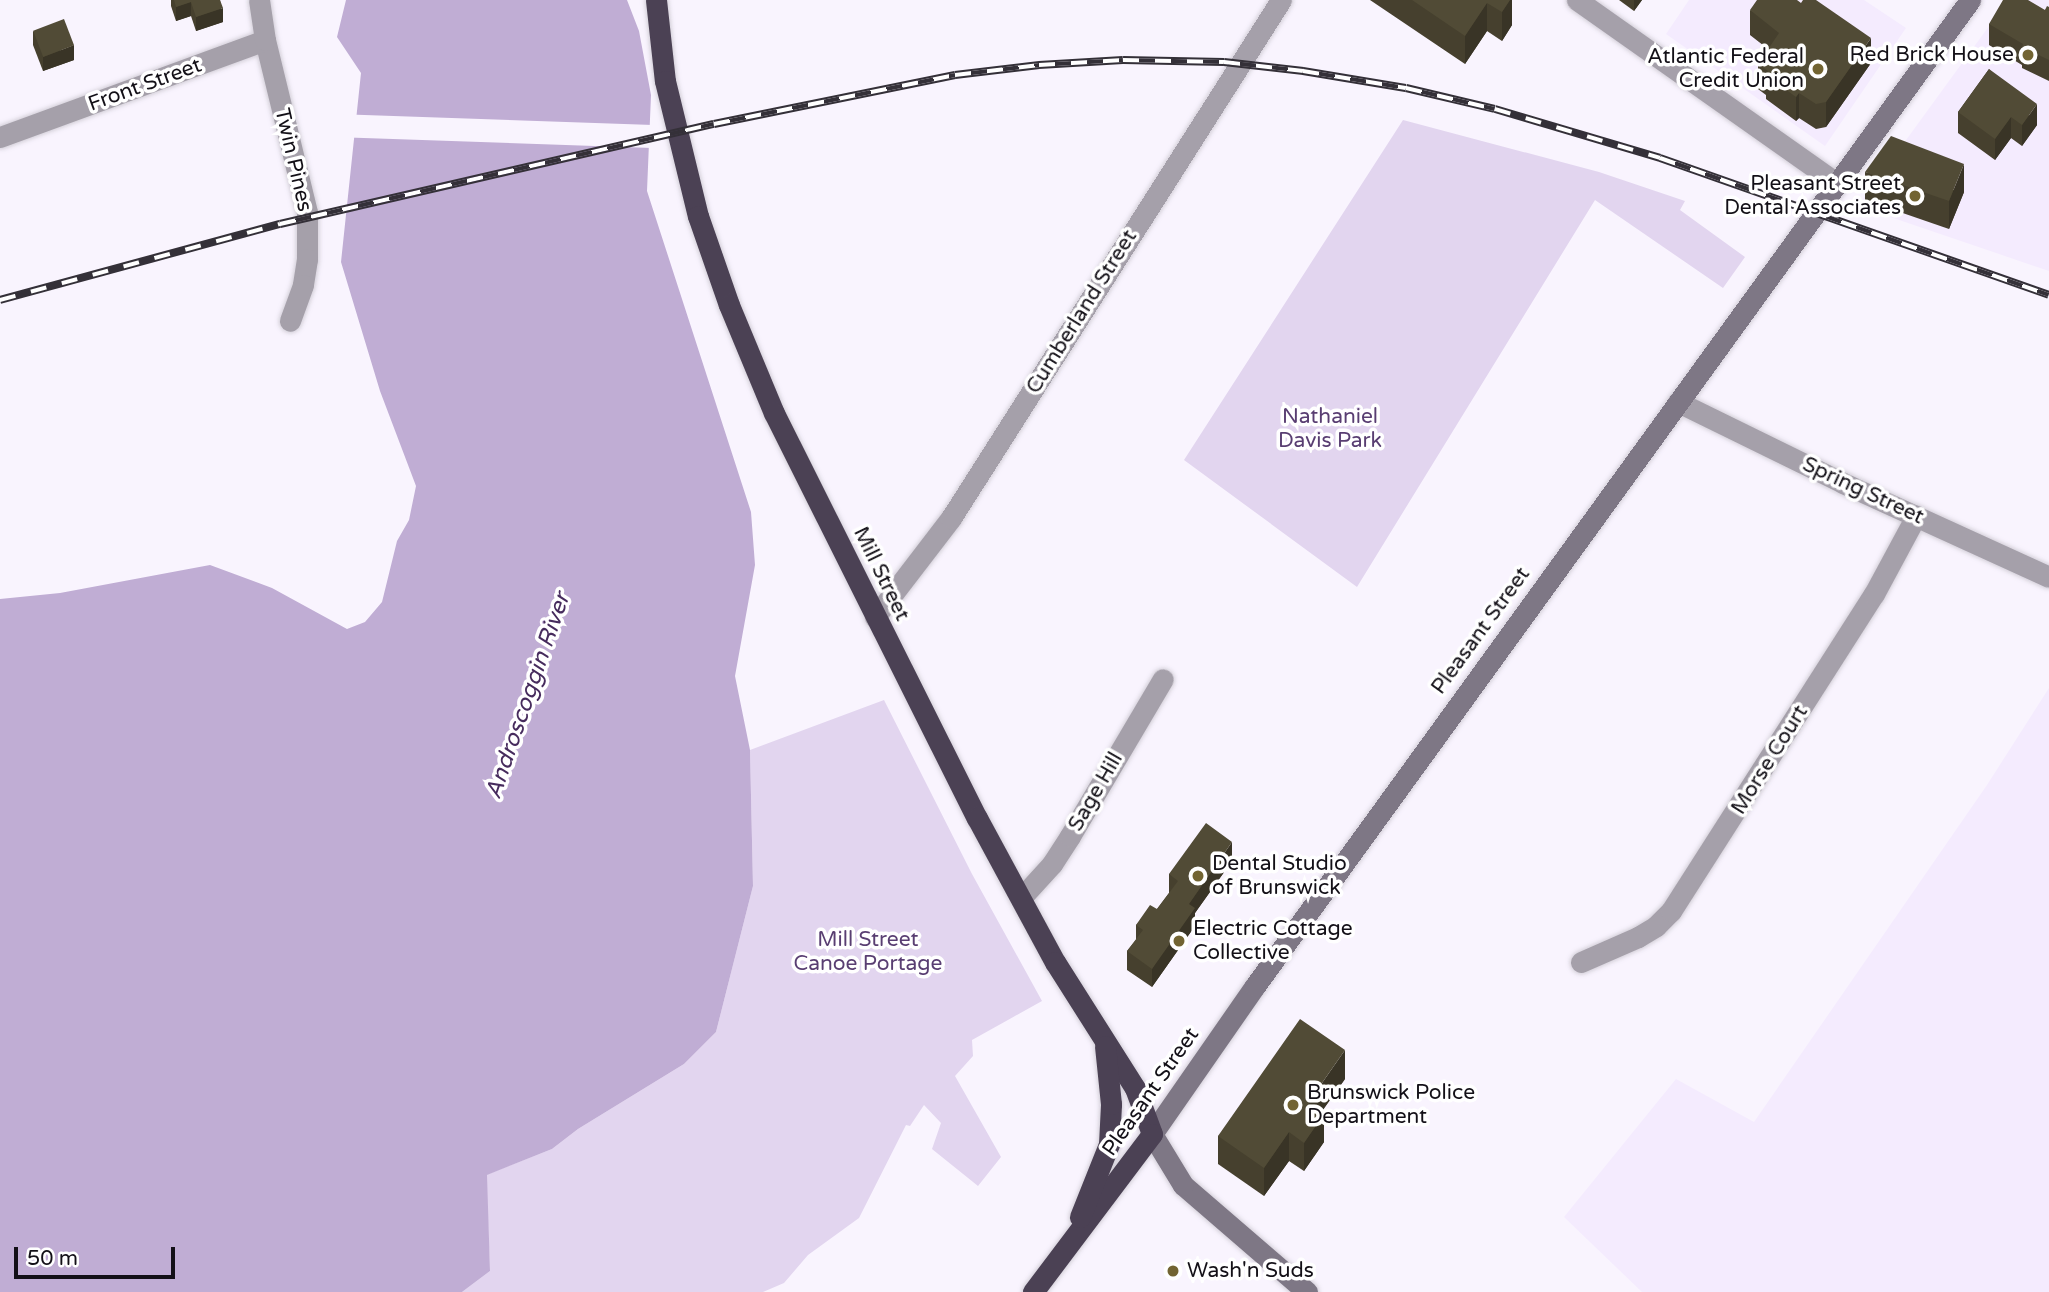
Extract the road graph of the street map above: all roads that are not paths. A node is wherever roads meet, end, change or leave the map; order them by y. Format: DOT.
graph roads {
  1 [pos="656,0"];
  2 [pos="1281,0"];
  3 [pos="1970,0"];
  4 [pos="1580,1"];
  5 [pos="260,7"];
  6 [pos="265,40"];
  7 [pos="0,137"];
  8 [pos="1836,183"];
  9 [pos="290,321"];
  10 [pos="1678,402"];
  11 [pos="1916,516"];
  12 [pos="2049,577"];
  13 [pos="875,617"];
  14 [pos="1163,679"];
  15 [pos="1021,898"];
  16 [pos="1581,961"];
  17 [pos="1105,1043"];
  18 [pos="1152,1134"];
  19 [pos="1065,1251"];
  20 [pos="1033,1292"];
  21 [pos="1307,1292"];
  1 -- 13 [label="highway, Mill Street"];
  2 -- 13 [label="street, Cumberland Street"];
  3 -- 8 [label="main road, Pleasant Street"];
  4 -- 8 [label="street"];
  5 -- 6 [label="street"];
  6 -- 7 [label="street, Front Street"];
  6 -- 9 [label="street, Twin Pines"];
  8 -- 10 [label="main road, Pleasant Street"];
  10 -- 11 [label="street, Spring Street"];
  10 -- 18 [label="main road, Pleasant Street"];
  11 -- 12 [label="street, Spring Street"];
  11 -- 16 [label="street, Morse Court"];
  13 -- 15 [label="highway, Mill Street"];
  14 -- 15 [label="street, Sage Hill"];
  15 -- 17 [label="highway, Mill Street"];
  17 -- 18 [label="highway, Mill Street"];
  17 -- 19 [label="highway"];
  18 -- 19 [label="highway, Pleasant Street"];
  18 -- 21 [label="main road"];
  19 -- 20 [label="highway, Pleasant Street"];
}
